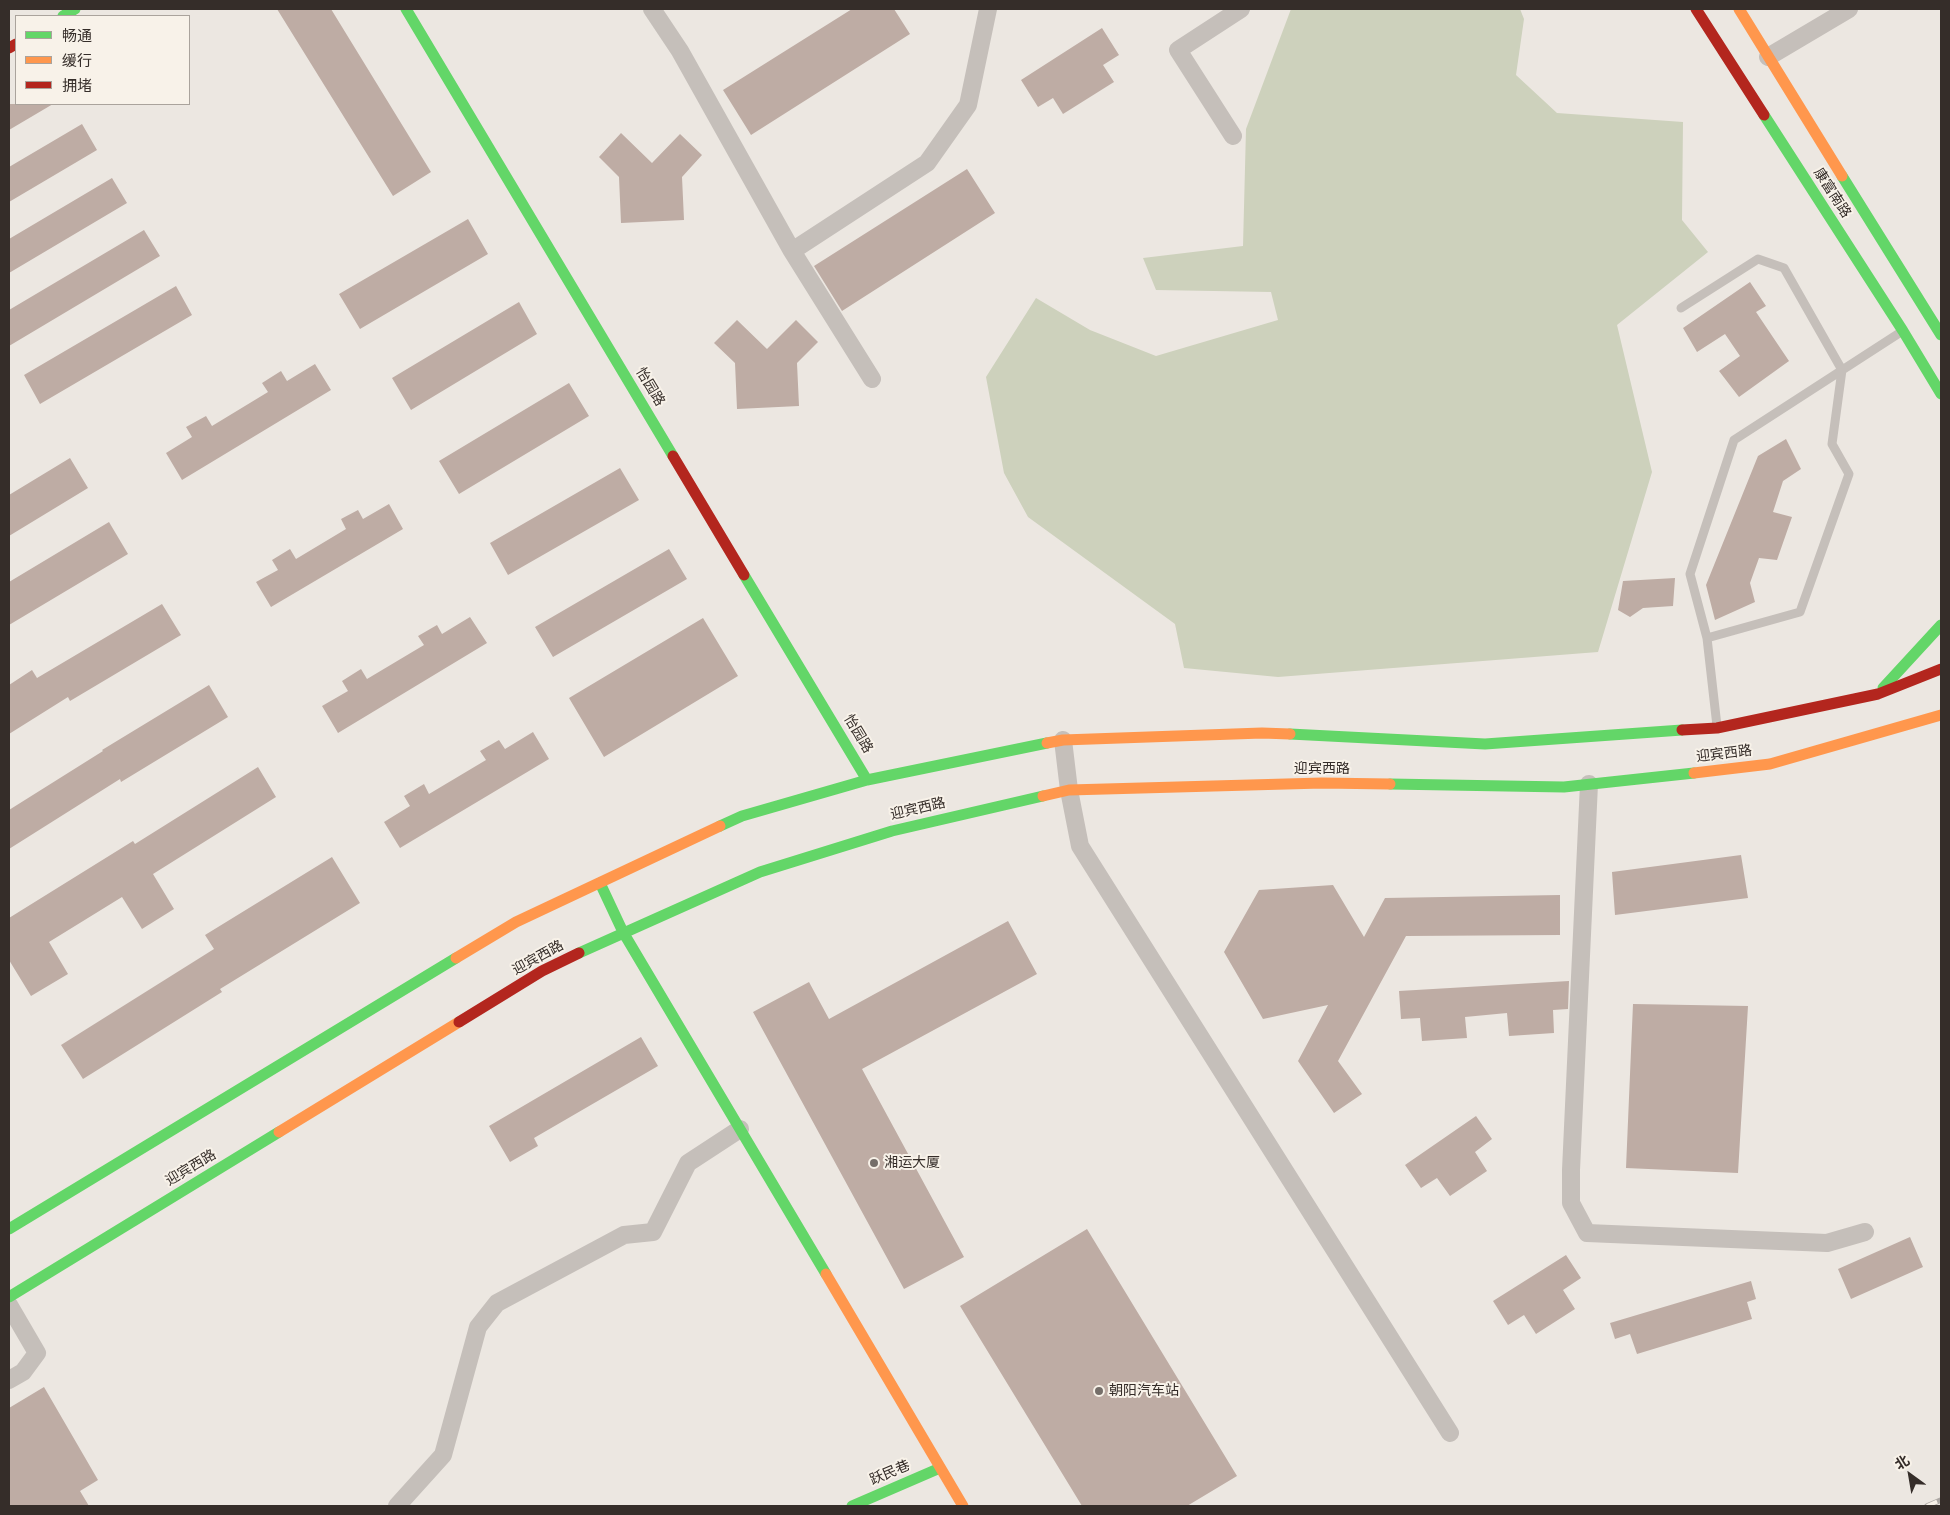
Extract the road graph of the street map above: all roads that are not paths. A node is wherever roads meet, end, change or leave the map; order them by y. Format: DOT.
graph roads {
  1 [pos="406,9"];
  2 [pos="652,9"];
  3 [pos="988,9"];
  4 [pos="1240,9"];
  5 [pos="1696,9"];
  6 [pos="1739,9"];
  7 [pos="1849,9"];
  8 [pos="1768,57"];
  9 [pos="1233,136"];
  10 [pos="792,251"];
  11 [pos="1681,308"];
  12 [pos="1903,331"];
  13 [pos="1941,334"];
  14 [pos="1842,370"];
  15 [pos="872,379"];
  16 [pos="1941,394"];
  17 [pos="1941,625"];
  18 [pos="1707,638"];
  19 [pos="1941,669"];
  20 [pos="1878,694"];
  21 [pos="1941,715"];
  22 [pos="1717,728"];
  23 [pos="1063,740"];
  24 [pos="867,780"];
  25 [pos="1589,784"];
  26 [pos="1069,790"];
  27 [pos="600,883"];
  28 [pos="623,932"];
  29 [pos="740,1129"];
  30 [pos="9,1229"];
  31 [pos="1865,1232"];
  32 [pos="9,1296"];
  33 [pos="9,1305"];
  34 [pos="9,1380"];
  35 [pos="1450,1433"];
  36 [pos="940,1468"];
  37 [pos="397,1506"];
  38 [pos="852,1506"];
  39 [pos="963,1506"];
  1 -- 24 [label="main road, 怡园路"];
  2 -- 10 [label="street"];
  3 -- 10 [label="street"];
  4 -- 9 [label="street"];
  5 -- 12 [label="main road, 康富南路"];
  6 -- 8 [label="main road, 康富南路"];
  7 -- 8 [label="street"];
  8 -- 13 [label="main road, 康富南路"];
  10 -- 15 [label="street"];
  11 -- 14 [label="lane"];
  12 -- 14 [label="lane"];
  12 -- 16 [label="main road, 康富南路"];
  14 -- 18 [label="lane"];
  14 -- 18 [label="lane"];
  17 -- 20 [label="main road"];
  18 -- 22 [label="lane"];
  19 -- 20 [label="main road, 迎宾西路"];
  20 -- 22 [label="main road, 迎宾西路"];
  21 -- 25 [label="main road, 迎宾西路"];
  22 -- 23 [label="main road, 迎宾西路"];
  23 -- 24 [label="main road, 迎宾西路"];
  23 -- 26 [label="street"];
  24 -- 27 [label="main road, 迎宾西路"];
  25 -- 26 [label="main road, 迎宾西路"];
  25 -- 31 [label="street"];
  26 -- 28 [label="main road, 迎宾西路"];
  26 -- 35 [label="street"];
  27 -- 28 [label="main road"];
  27 -- 30 [label="main road, 迎宾西路"];
  28 -- 29 [label="main road"];
  28 -- 32 [label="main road, 迎宾西路"];
  29 -- 36 [label="main road"];
  29 -- 37 [label="street"];
  33 -- 34 [label="street"];
  36 -- 38 [label="main road, 跃民巷"];
  36 -- 39 [label="main road"];
}
